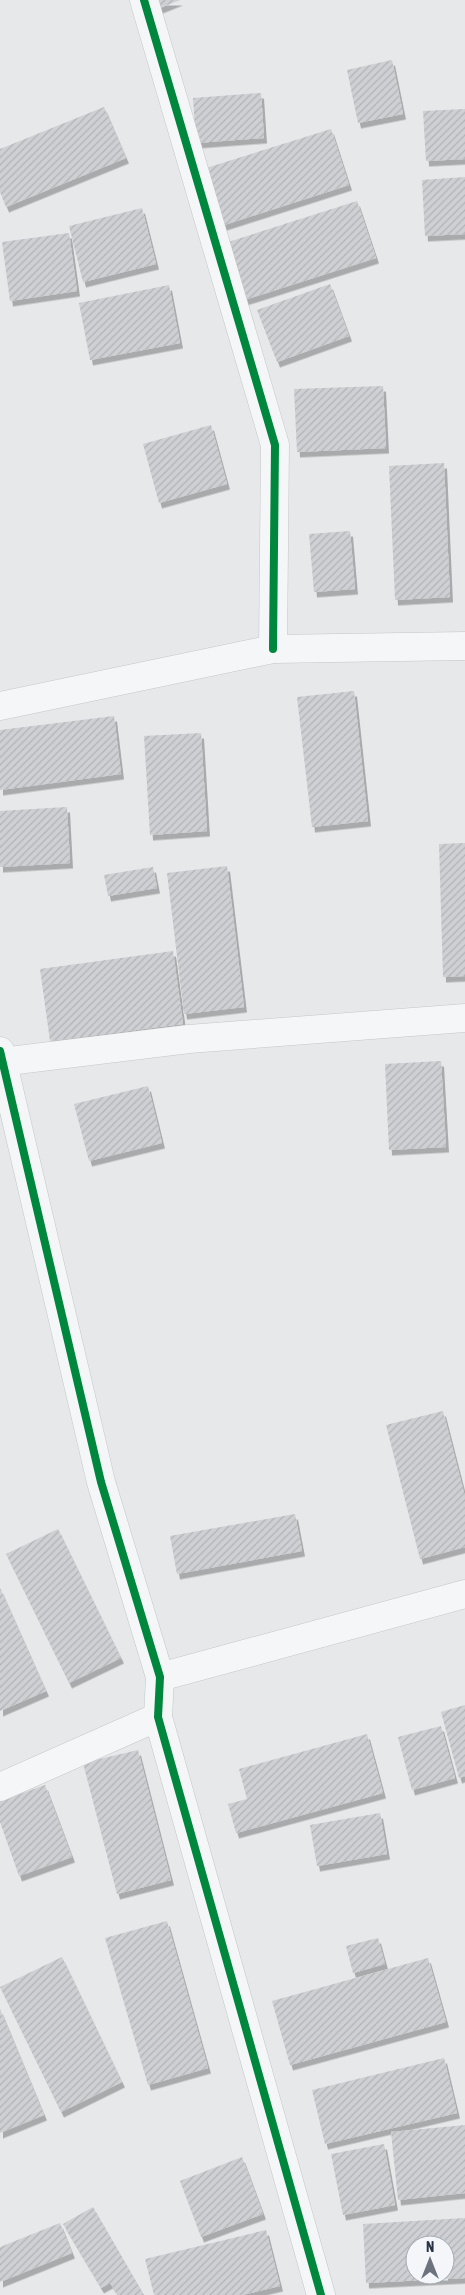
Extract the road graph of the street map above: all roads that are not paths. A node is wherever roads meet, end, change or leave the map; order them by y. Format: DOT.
graph roads {
  1 [pos="144,0"];
  2 [pos="465,646"];
  3 [pos="273,649"];
  4 [pos="0,706"];
  5 [pos="465,1018"];
  6 [pos="1,1058"];
  7 [pos="465,1594"];
  8 [pos="160,1676"];
  9 [pos="158,1717"];
  10 [pos="0,1787"];
  11 [pos="322,2295"];
  1 -- 3 [label="street"];
  2 -- 3 [label="street"];
  3 -- 4 [label="street"];
  5 -- 6 [label="street"];
  6 -- 8 [label="street"];
  7 -- 8 [label="street"];
  8 -- 9 [label="street"];
  9 -- 10 [label="street"];
  9 -- 11 [label="street"];
}
